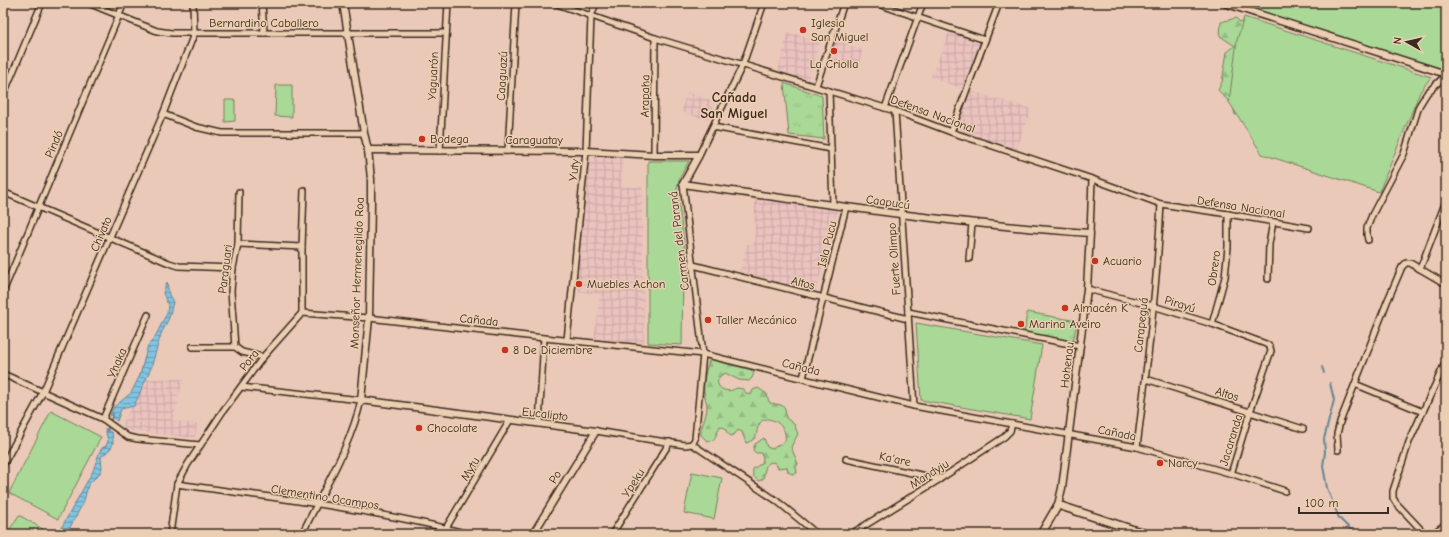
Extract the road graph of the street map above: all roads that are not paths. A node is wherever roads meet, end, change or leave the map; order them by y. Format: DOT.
graph roads {
  1 [pos="42,3"];
  2 [pos="88,3"];
  3 [pos="124,3"];
  4 [pos="193,3"];
  5 [pos="262,3"];
  6 [pos="343,3"];
  7 [pos="448,3"];
  8 [pos="516,3"];
  9 [pos="554,3"];
  10 [pos="596,3"];
  11 [pos="763,3"];
  12 [pos="844,3"];
  13 [pos="875,3"];
  14 [pos="923,3"];
  15 [pos="999,3"];
  16 [pos="1224,3"];
  17 [pos="119,16"];
  18 [pos="591,16"];
  19 [pos="918,17"];
  20 [pos="264,32"];
  21 [pos="348,33"];
  22 [pos="194,34"];
  23 [pos="446,34"];
  24 [pos="655,38"];
  25 [pos="985,40"];
  26 [pos="743,64"];
  27 [pos="1446,75"];
  28 [pos="816,86"];
  29 [pos="829,91"];
  30 [pos="3,96"];
  31 [pos="885,108"];
  32 [pos="895,111"];
  33 [pos="163,114"];
  34 [pos="713,127"];
  35 [pos="951,132"];
  36 [pos="364,133"];
  37 [pos="831,149"];
  38 [pos="368,150"];
  39 [pos="440,151"];
  40 [pos="508,151"];
  41 [pos="586,151"];
  42 [pos="654,155"];
  43 [pos="699,155"];
  44 [pos="1092,179"];
  45 [pos="683,184"];
  46 [pos="304,190"];
  47 [pos="3,192"];
  48 [pos="239,192"];
  49 [pos="1446,201"];
  50 [pos="1161,204"];
  51 [pos="833,205"];
  52 [pos="846,207"];
  53 [pos="38,208"];
  54 [pos="1228,214"];
  55 [pos="901,215"];
  56 [pos="1273,222"];
  57 [pos="972,223"];
  58 [pos="1309,228"];
  59 [pos="1090,233"];
  60 [pos="110,238"];
  61 [pos="1368,240"];
  62 [pos="238,244"];
  63 [pos="302,247"];
  64 [pos="968,260"];
  65 [pos="694,266"];
  66 [pos="232,268"];
  67 [pos="1420,269"];
  68 [pos="1268,278"];
  69 [pos="1446,284"];
  70 [pos="1087,289"];
  71 [pos="3,292"];
  72 [pos="824,299"];
  73 [pos="1153,306"];
  74 [pos="908,312"];
  75 [pos="302,313"];
  76 [pos="148,315"];
  77 [pos="369,318"];
  78 [pos="908,319"];
  79 [pos="1212,324"];
  80 [pos="544,338"];
  81 [pos="567,340"];
  82 [pos="1266,344"];
  83 [pos="1080,346"];
  84 [pos="192,347"];
  85 [pos="235,347"];
  86 [pos="704,354"];
  87 [pos="263,357"];
  88 [pos="1446,361"];
  89 [pos="3,374"];
  90 [pos="803,378"];
  91 [pos="1146,379"];
  92 [pos="1355,384"];
  93 [pos="241,387"];
  94 [pos="43,392"];
  95 [pos="361,400"];
  96 [pos="914,406"];
  97 [pos="1250,412"];
  98 [pos="1422,412"];
  99 [pos="105,420"];
  100 [pos="510,420"];
  101 [pos="539,424"];
  102 [pos="1012,424"];
  103 [pos="1302,429"];
  104 [pos="596,431"];
  105 [pos="1069,434"];
  106 [pos="670,442"];
  107 [pos="692,444"];
  108 [pos="200,445"];
  109 [pos="1137,447"];
  110 [pos="1338,450"];
  111 [pos="846,459"];
  112 [pos="3,465"];
  113 [pos="1232,474"];
  114 [pos="940,479"];
  115 [pos="177,484"];
  116 [pos="1286,491"];
  117 [pos="316,504"];
  118 [pos="1058,505"];
  119 [pos="1446,525"];
  120 [pos="446,528"];
  121 [pos="170,534"];
  122 [pos="302,534"];
  123 [pos="468,534"];
  124 [pos="533,534"];
  125 [pos="612,534"];
  126 [pos="817,534"];
  127 [pos="851,534"];
  128 [pos="1041,534"];
  129 [pos="1146,534"];
  130 [pos="1425,534"];
  131 [pos="1434,534"];
  1 -- 30 [label="street"];
  2 -- 17 [label="street, Bernardino Caballero"];
  3 -- 17 [label="street, Pindó"];
  4 -- 22 [label="street, Chivato"];
  5 -- 20 [label="street"];
  6 -- 21 [label="street, Monseñor Hermenegildo Roa"];
  7 -- 23 [label="street, Yaguarón"];
  8 -- 40 [label="street, Caaguazú"];
  9 -- 18 [label="street, Defensa Nacional"];
  10 -- 18 [label="street, Yuty"];
  11 -- 26 [label="street, Carmen del Paraná"];
  12 -- 28 [label="street"];
  13 -- 19 [label="street"];
  14 -- 19 [label="street"];
  15 -- 25 [label="street"];
  16 -- 27 [label="street"];
  17 -- 22 [label="street, Bernardino Caballero"];
  17 -- 53 [label="street, Pindó"];
  18 -- 24 [label="street, Defensa Nacional"];
  18 -- 41 [label="street, Yuty"];
  19 -- 25 [label="street"];
  19 -- 31 [label="street"];
  20 -- 21 [label="street, Bernardino Caballero"];
  20 -- 22 [label="street, Bernardino Caballero"];
  21 -- 23 [label="street, Bernardino Caballero"];
  21 -- 36 [label="street, Monseñor Hermenegildo Roa"];
  22 -- 33 [label="street, Chivato"];
  23 -- 39 [label="street, Yaguarón"];
  24 -- 26 [label="street, Defensa Nacional"];
  24 -- 42 [label="street, Arapaha"];
  25 -- 35 [label="street"];
  26 -- 28 [label="street, Defensa Nacional"];
  26 -- 34 [label="street, Carmen del Paraná"];
  27 -- 61 [label="street"];
  28 -- 29 [label="street, Defensa Nacional"];
  29 -- 31 [label="street, Defensa Nacional"];
  29 -- 37 [label="street, Isla Pucu"];
  31 -- 32 [label="street, Defensa Nacional"];
  32 -- 35 [label="street, Defensa Nacional"];
  32 -- 55 [label="street, Fuerte Olimpo"];
  33 -- 36 [label="street"];
  33 -- 60 [label="street, Chivato"];
  34 -- 37 [label="street"];
  34 -- 43 [label="street, Carmen del Paraná"];
  35 -- 44 [label="street, Defensa Nacional"];
  36 -- 38 [label="street, Monseñor Hermenegildo Roa"];
  37 -- 51 [label="street, Isla Pucu"];
  38 -- 39 [label="street, Caraguatay"];
  38 -- 77 [label="street, Monseñor Hermenegildo Roa"];
  39 -- 40 [label="street, Caraguatay"];
  40 -- 41 [label="street, Caraguatay"];
  41 -- 42 [label="street, Caraguatay"];
  41 -- 81 [label="street, Yuty"];
  42 -- 43 [label="street, Caraguatay"];
  43 -- 45 [label="street, Carmen del Paraná"];
  44 -- 50 [label="street, Defensa Nacional"];
  44 -- 59 [label="street, Hohenau"];
  45 -- 51 [label="street, Caapucú"];
  45 -- 65 [label="street, Carmen del Paraná"];
  46 -- 63 [label="street"];
  47 -- 53 [label="street"];
  48 -- 62 [label="street, Paraguari"];
  49 -- 67 [label="street"];
  50 -- 54 [label="street, Defensa Nacional"];
  50 -- 73 [label="street, Carapeguá"];
  51 -- 52 [label="street, Caapucú"];
  52 -- 55 [label="street, Caapucú"];
  52 -- 72 [label="street, Isla Pucu"];
  53 -- 60 [label="street"];
  53 -- 71 [label="street, Pindó"];
  54 -- 56 [label="street, Defensa Nacional"];
  54 -- 79 [label="street, Obrero"];
  55 -- 57 [label="street, Caapucú"];
  55 -- 74 [label="street, Fuerte Olimpo"];
  56 -- 58 [label="street, Defensa Nacional"];
  56 -- 68 [label="street"];
  57 -- 59 [label="street, Caapucú"];
  57 -- 64 [label="street"];
  59 -- 70 [label="street, Hohenau"];
  60 -- 66 [label="street"];
  60 -- 94 [label="street, Chivato"];
  62 -- 63 [label="street"];
  62 -- 66 [label="street, Paraguari"];
  63 -- 75 [label="street"];
  65 -- 72 [label="street, Altos"];
  65 -- 86 [label="street, Carmen del Paraná"];
  66 -- 85 [label="street, Paraguari"];
  67 -- 69 [label="street"];
  67 -- 92 [label="street"];
  70 -- 73 [label="street, Pirayú"];
  70 -- 83 [label="street, Hohenau"];
  72 -- 78 [label="street, Altos"];
  72 -- 90 [label="street, Isla Pucu"];
  73 -- 79 [label="street, Pirayú"];
  73 -- 91 [label="street, Carapeguá"];
  74 -- 78 [label="street, Fuerte Olimpo"];
  74 -- 83 [label="street"];
  75 -- 77 [label="street, Cañada"];
  75 -- 87 [label="street, Pora"];
  76 -- 99 [label="street, Yhaka"];
  77 -- 80 [label="street, Cañada"];
  77 -- 95 [label="street, Monseñor Hermenegildo Roa"];
  78 -- 96 [label="street, Fuerte Olimpo"];
  79 -- 82 [label="street, Pirayú"];
  80 -- 81 [label="street, Cañada"];
  80 -- 101 [label="street"];
  81 -- 86 [label="street, Cañada"];
  82 -- 97 [label="street, Jacaranda"];
  83 -- 105 [label="street, Hohenau"];
  84 -- 85 [label="street"];
  85 -- 87 [label="street"];
  86 -- 90 [label="street, Cañada"];
  86 -- 107 [label="street, Carmen del Paraná"];
  87 -- 93 [label="street, Pora"];
  88 -- 98 [label="street"];
  89 -- 94 [label="street"];
  90 -- 96 [label="street, Cañada"];
  91 -- 97 [label="street, Altos"];
  91 -- 109 [label="street, Carapeguá"];
  92 -- 98 [label="street"];
  92 -- 110 [label="street"];
  93 -- 95 [label="street, Eucalipto"];
  93 -- 108 [label="street, Pora"];
  94 -- 99 [label="street"];
  94 -- 112 [label="street, Chivato"];
  95 -- 100 [label="street, Eucalipto"];
  95 -- 117 [label="street, Monseñor Hermenegildo Roa"];
  96 -- 102 [label="street, Cañada"];
  97 -- 103 [label="street, Altos"];
  97 -- 113 [label="street, Jacaranda"];
  98 -- 130 [label="street"];
  99 -- 108 [label="street"];
  100 -- 101 [label="street, Eucalipto"];
  100 -- 120 [label="street, Mytu"];
  101 -- 104 [label="street, Eucalipto"];
  102 -- 105 [label="street, Cañada"];
  102 -- 114 [label="street, Mandyju"];
  104 -- 106 [label="street, Eucalipto"];
  104 -- 124 [label="street, Po"];
  105 -- 109 [label="street, Cañada"];
  105 -- 118 [label="street, Hohenau"];
  106 -- 107 [label="street, Eucalipto"];
  106 -- 125 [label="street, Ypeku"];
  107 -- 126 [label="street, Eucalipto"];
  108 -- 115 [label="street, Pora"];
  109 -- 113 [label="street, Cañada"];
  111 -- 114 [label="street, Ka'are"];
  113 -- 116 [label="street, Cañada"];
  114 -- 127 [label="street, Mandyju"];
  115 -- 117 [label="street, Clementino Ocampos"];
  115 -- 121 [label="street, Pora"];
  117 -- 120 [label="street, Clementino Ocampos"];
  117 -- 122 [label="street, Monseñor Hermenegildo Roa"];
  118 -- 128 [label="main road"];
  118 -- 129 [label="main road"];
  119 -- 131 [label="main road"];
  120 -- 123 [label="street, Clementino Ocampos"];
}
